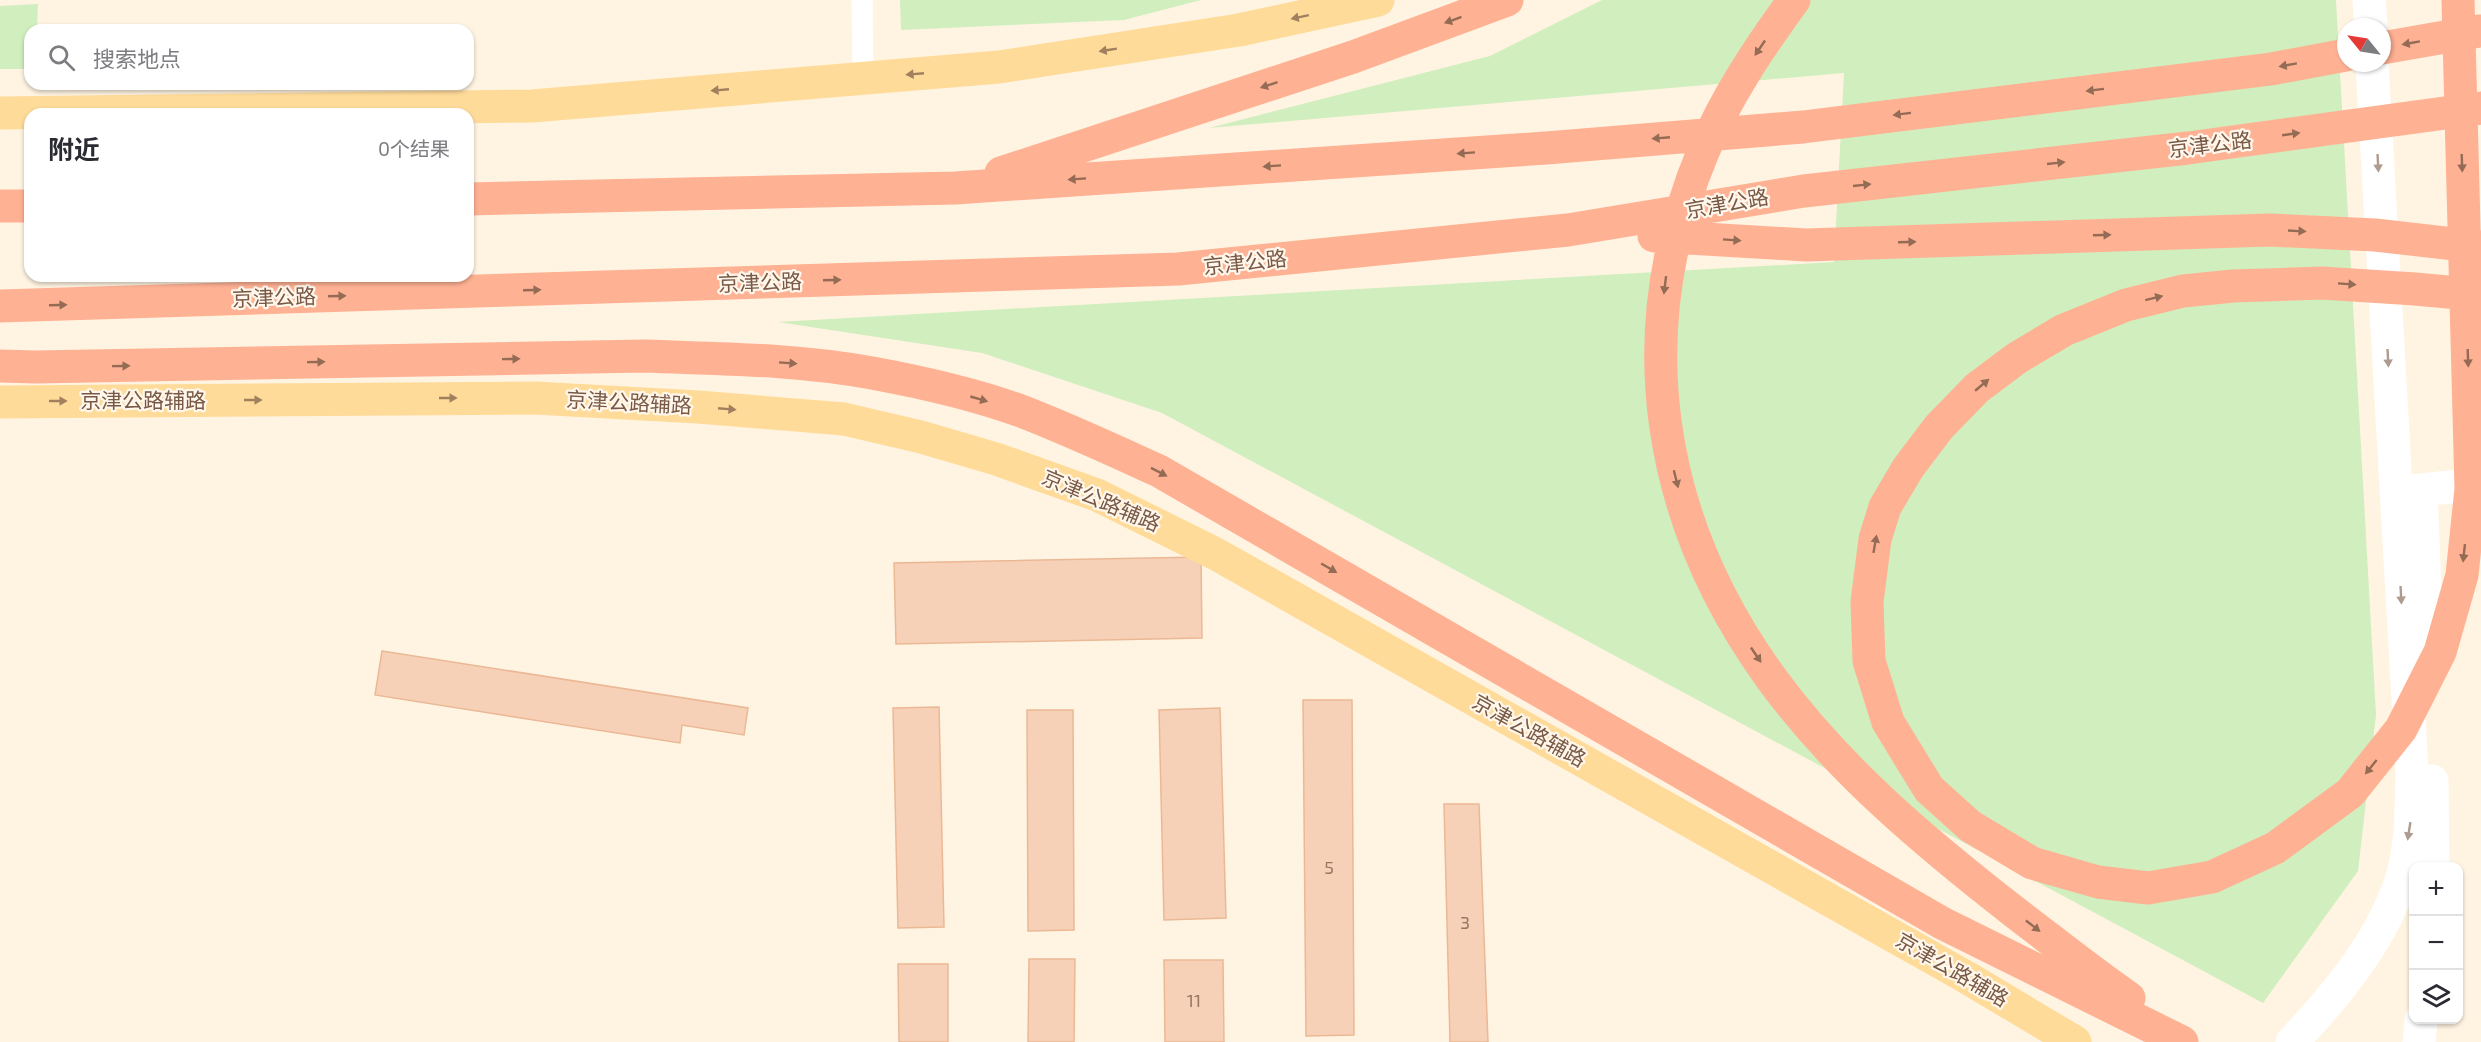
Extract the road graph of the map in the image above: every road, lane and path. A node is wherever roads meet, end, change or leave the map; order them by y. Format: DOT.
graph roads {
  1 [pos="862,0"];
  2 [pos="1378,0"];
  3 [pos="1507,0"];
  4 [pos="1794,0"];
  5 [pos="2369,0"];
  6 [pos="2458,0"];
  7 [pos="2466,0"];
  8 [pos="2370,18"];
  9 [pos="2481,31"];
  10 [pos="2391,46"];
  11 [pos="2337,57"];
  12 [pos="2374,72"];
  13 [pos="862,79"];
  14 [pos="2481,87"];
  15 [pos="380,108"];
  16 [pos="2481,108"];
  17 [pos="0,113"];
  18 [pos="24,113"];
  19 [pos="955,188"];
  20 [pos="474,199"];
  21 [pos="0,206"];
  22 [pos="24,206"];
  23 [pos="1568,230"];
  24 [pos="2481,247"];
  25 [pos="2481,295"];
  26 [pos="0,306"];
  27 [pos="0,366"];
  28 [pos="0,402"];
  29 [pos="2481,484"];
  30 [pos="2408,491"];
  31 [pos="2433,862"];
  32 [pos="2421,1024"];
  33 [pos="2075,1042"];
  34 [pos="2182,1042"];
  35 [pos="2193,1042"];
  36 [pos="2292,1042"];
  37 [pos="2419,1042"];
  1 -- 13 [label="lane"];
  2 -- 13 [label="main road, one-way"];
  3 -- 19 [label="highway, one-way"];
  4 -- 35 [label="highway, one-way"];
  5 -- 8 [label="street"];
  6 -- 25 [label="highway, one-way"];
  7 -- 14 [label="highway"];
  9 -- 10 [label="highway, one-way"];
  11 -- 19 [label="highway, one-way"];
  12 -- 30 [label="street, one-way"];
  13 -- 15 [label="main road, one-way"];
  23 -- 16 [label="highway, 京津公路, one-way"];
  18 -- 17 [label="main road, one-way"];
  19 -- 20 [label="highway"];
  21 -- 22 [label="highway"];
  23 -- 24 [label="highway, one-way"];
  26 -- 23 [label="highway, 京津公路, one-way"];
  27 -- 34 [label="highway, one-way"];
  28 -- 33 [label="main road, 京津公路辅路, one-way"];
  29 -- 30 [label="street"];
  30 -- 31 [label="street"];
  30 -- 36 [label="street, one-way"];
  32 -- 37 [label="street"];
}
